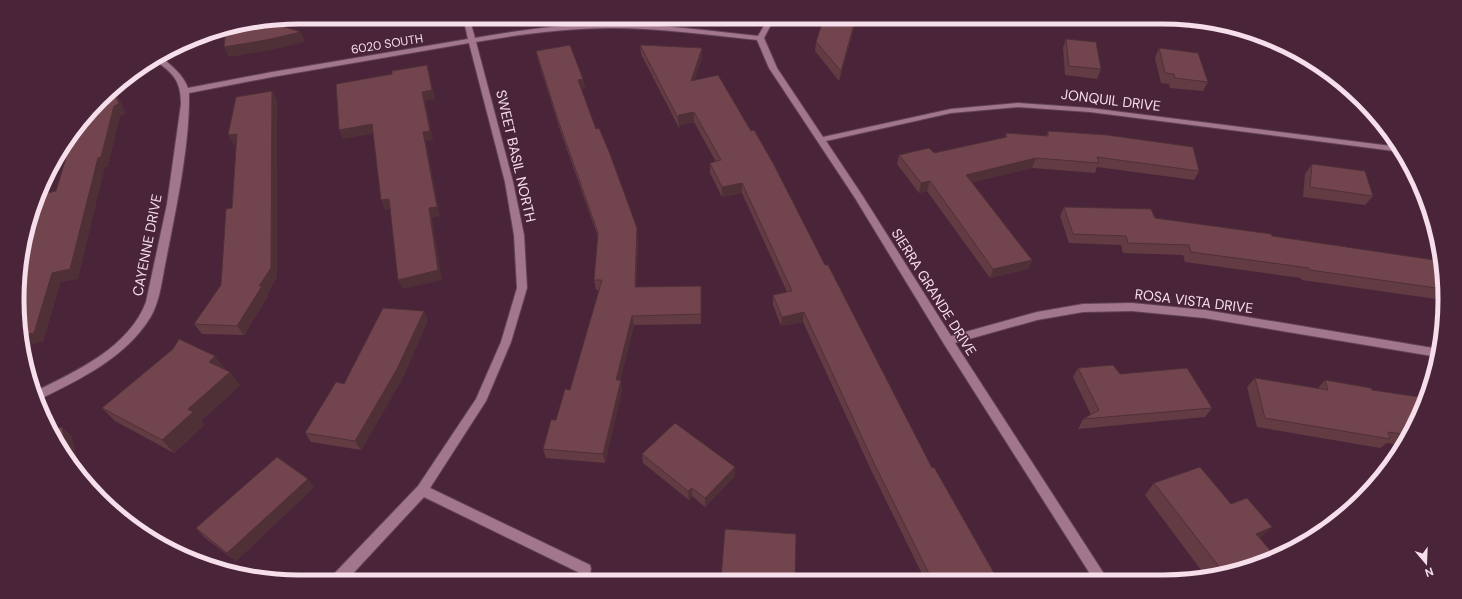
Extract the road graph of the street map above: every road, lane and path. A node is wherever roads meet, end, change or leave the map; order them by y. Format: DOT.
graph roads {
  1 [pos="468,24"];
  2 [pos="768,24"];
  3 [pos="760,38"];
  4 [pos="473,40"];
  5 [pos="161,62"];
  6 [pos="185,91"];
  7 [pos="821,140"];
  8 [pos="1394,149"];
  9 [pos="948,341"];
  10 [pos="1433,352"];
  11 [pos="41,394"];
  12 [pos="422,490"];
  13 [pos="586,569"];
  14 [pos="343,575"];
  15 [pos="1099,575"];
  1 -- 4 [label="street, SWEET BASIL NORTH"];
  2 -- 3 [label="street"];
  3 -- 4 [label="street, 6020 SOUTH"];
  3 -- 7 [label="street, SIERRA GRANDE DRIVE"];
  4 -- 6 [label="street, 6020 SOUTH"];
  4 -- 12 [label="street, SWEET BASIL NORTH"];
  5 -- 6 [label="street"];
  6 -- 11 [label="street, CAYENNE DRIVE"];
  7 -- 8 [label="street, JONQUIL DRIVE"];
  7 -- 9 [label="street, SIERRA GRANDE DRIVE"];
  9 -- 10 [label="street, ROSA VISTA DRIVE"];
  9 -- 15 [label="street, SIERRA GRANDE DRIVE"];
  12 -- 13 [label="street"];
  12 -- 14 [label="street, SWEET BASIL NORTH"];
}
